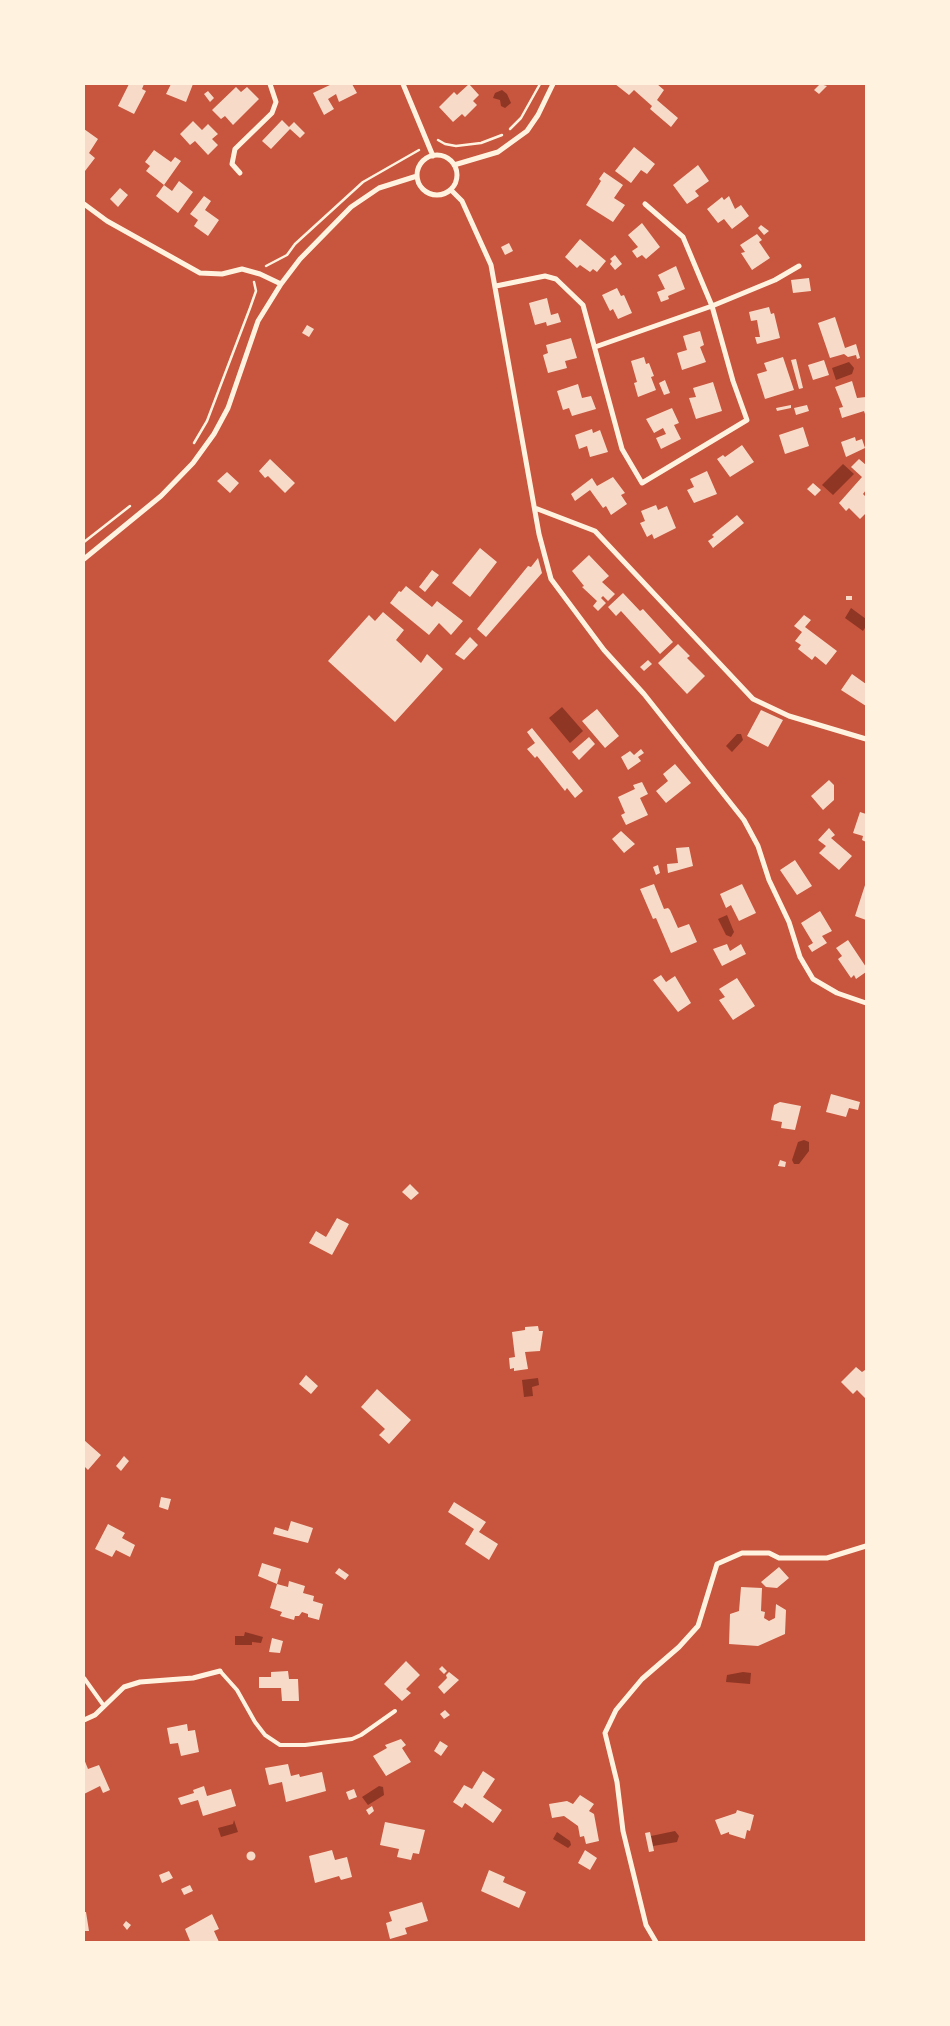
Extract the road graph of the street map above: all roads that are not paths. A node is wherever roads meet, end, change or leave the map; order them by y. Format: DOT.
graph roads {
  1 [pos="270,84"];
  2 [pos="403,84"];
  3 [pos="553,84"];
  4 [pos="432,156"];
  5 [pos="454,165"];
  6 [pos="240,172"];
  7 [pos="417,176"];
  8 [pos="451,190"];
  9 [pos="84,204"];
  10 [pos="645,204"];
  11 [pos="799,266"];
  12 [pos="281,284"];
  13 [pos="496,286"];
  14 [pos="712,306"];
  15 [pos="595,347"];
  16 [pos="535,508"];
  17 [pos="84,559"];
  18 [pos="866,739"];
  19 [pos="866,1004"];
  20 [pos="866,1546"];
  21 [pos="220,1671"];
  22 [pos="84,1678"];
  23 [pos="104,1706"];
  24 [pos="395,1711"];
  25 [pos="84,1720"];
  26 [pos="656,1942"];
  1 -- 6 [label="street"];
  2 -- 4 [label="street"];
  3 -- 5 [label="street"];
  4 -- 5 [label="street"];
  4 -- 7 [label="street"];
  5 -- 8 [label="street"];
  7 -- 8 [label="street"];
  7 -- 12 [label="street"];
  8 -- 13 [label="street"];
  9 -- 12 [label="street"];
  10 -- 14 [label="street"];
  11 -- 14 [label="street"];
  12 -- 17 [label="street"];
  13 -- 15 [label="street"];
  13 -- 16 [label="street"];
  14 -- 15 [label="street"];
  14 -- 15 [label="street"];
  16 -- 18 [label="street"];
  16 -- 19 [label="street"];
  20 -- 26 [label="street"];
  21 -- 23 [label="street"];
  21 -- 24 [label="lane"];
  22 -- 23 [label="lane"];
  23 -- 25 [label="street"];
}
